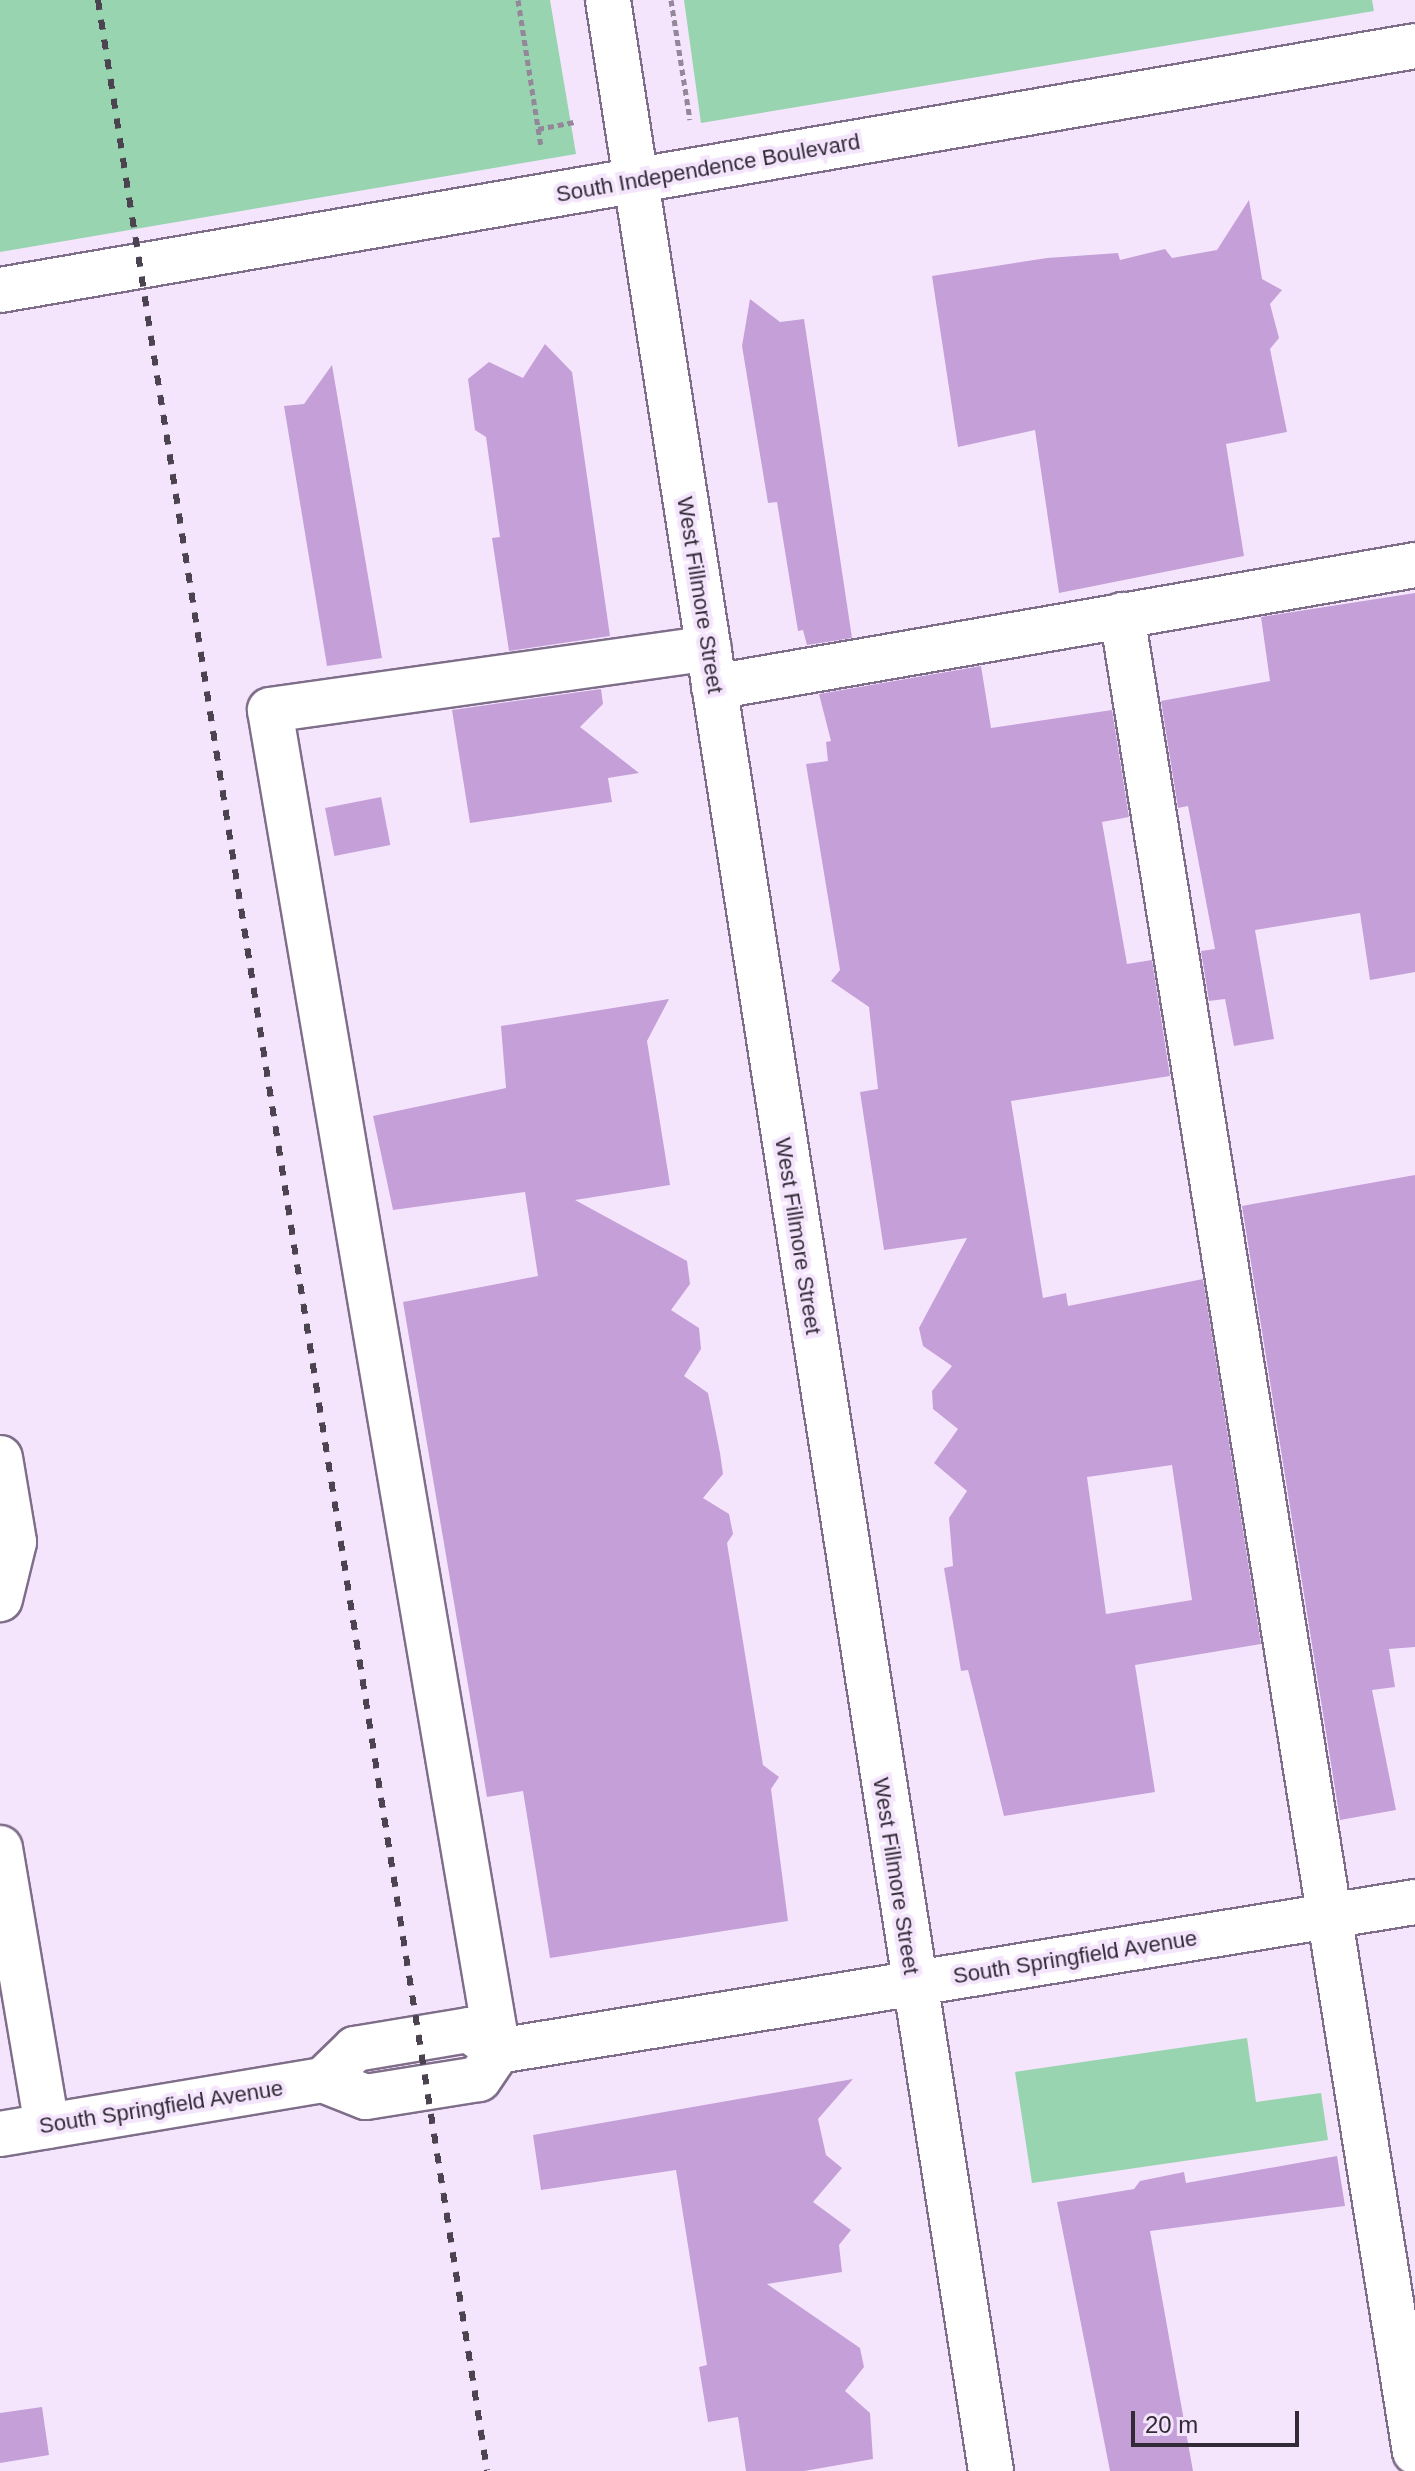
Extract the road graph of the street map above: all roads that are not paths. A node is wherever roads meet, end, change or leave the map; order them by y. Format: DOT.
graph roads {
  1 [pos="608,0"];
  2 [pos="1415,46"];
  3 [pos="637,180"];
  4 [pos="0,290"];
  5 [pos="1415,565"];
  6 [pos="1122,615"];
  7 [pos="712,667"];
  8 [pos="0,1458"];
  9 [pos="0,1599"];
  10 [pos="0,1848"];
  11 [pos="1415,1902"];
  12 [pos="1330,1915"];
  13 [pos="913,1984"];
  14 [pos="498,2051"];
  15 [pos="47,2126"];
  16 [pos="0,2134"];
  17 [pos="1415,2452"];
  18 [pos="991,2471"];
  1 -- 3 [label="street, West Fillmore Street"];
  2 -- 3 [label="street, South Independence Boulevard"];
  3 -- 4 [label="street, South Independence Boulevard"];
  3 -- 7 [label="street, West Fillmore Street"];
  5 -- 6 [label="street"];
  6 -- 7 [label="street"];
  6 -- 12 [label="street"];
  7 -- 13 [label="street, West Fillmore Street"];
  7 -- 14 [label="street"];
  8 -- 9 [label="street"];
  10 -- 15 [label="street"];
  11 -- 12 [label="street, South Springfield Avenue"];
  12 -- 13 [label="street, South Springfield Avenue"];
  12 -- 17 [label="street"];
  13 -- 14 [label="street, South Springfield Avenue"];
  13 -- 18 [label="street, West Fillmore Street"];
  14 -- 15 [label="street, South Springfield Avenue"];
  15 -- 16 [label="street, South Springfield Avenue"];
}
